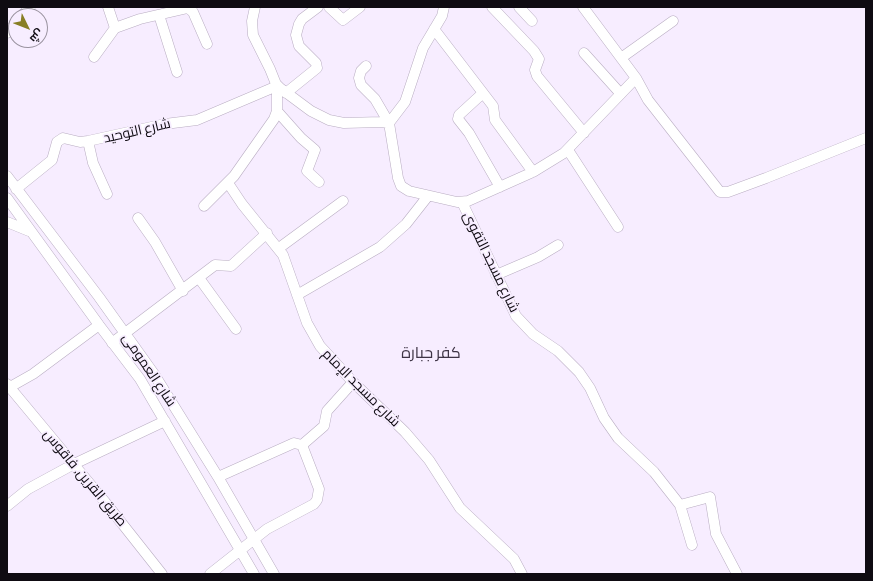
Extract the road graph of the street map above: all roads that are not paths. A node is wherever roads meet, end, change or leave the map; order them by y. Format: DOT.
graph roads {
  1 [pos="108,7"];
  2 [pos="255,7"];
  3 [pos="318,7"];
  4 [pos="329,7"];
  5 [pos="360,7"];
  6 [pos="444,7"];
  7 [pos="492,7"];
  8 [pos="519,7"];
  9 [pos="583,7"];
  10 [pos="180,9"];
  11 [pos="159,15"];
  12 [pos="532,21"];
  13 [pos="673,21"];
  14 [pos="115,28"];
  15 [pos="434,29"];
  16 [pos="207,44"];
  17 [pos="584,53"];
  18 [pos="94,57"];
  19 [pos="621,58"];
  20 [pos="366,66"];
  21 [pos="177,72"];
  22 [pos="636,78"];
  23 [pos="277,86"];
  24 [pos="286,93"];
  25 [pos="483,93"];
  26 [pos="620,93"];
  27 [pos="277,111"];
  28 [pos="389,124"];
  29 [pos="584,133"];
  30 [pos="866,138"];
  31 [pos="88,141"];
  32 [pos="568,150"];
  33 [pos="533,172"];
  34 [pos="7,176"];
  35 [pos="319,182"];
  36 [pos="228,183"];
  37 [pos="500,187"];
  38 [pos="16,189"];
  39 [pos="107,194"];
  40 [pos="428,196"];
  41 [pos="7,198"];
  42 [pos="343,201"];
  43 [pos="462,202"];
  44 [pos="204,206"];
  45 [pos="138,218"];
  46 [pos="7,222"];
  47 [pos="618,227"];
  48 [pos="30,231"];
  49 [pos="267,233"];
  50 [pos="558,245"];
  51 [pos="279,248"];
  52 [pos="496,275"];
  53 [pos="199,278"];
  54 [pos="183,291"];
  55 [pos="297,295"];
  56 [pos="98,325"];
  57 [pos="236,329"];
  58 [pos="125,334"];
  59 [pos="112,343"];
  60 [pos="353,382"];
  61 [pos="8,386"];
  62 [pos="165,421"];
  63 [pos="302,445"];
  64 [pos="74,464"];
  65 [pos="218,477"];
  66 [pos="680,505"];
  67 [pos="7,506"];
  68 [pos="253,540"];
  69 [pos="692,545"];
  70 [pos="241,550"];
  71 [pos="162,574"];
  72 [pos="210,574"];
  73 [pos="254,574"];
  74 [pos="274,574"];
  75 [pos="522,574"];
  76 [pos="737,574"];
  1 -- 14 [label="street"];
  2 -- 23 [label="street"];
  3 -- 24 [label="street"];
  4 -- 5 [label="street"];
  6 -- 15 [label="street"];
  7 -- 29 [label="street"];
  8 -- 12 [label="street"];
  9 -- 19 [label="street"];
  10 -- 11 [label="street"];
  10 -- 16 [label="street"];
  11 -- 14 [label="street"];
  11 -- 21 [label="street"];
  13 -- 19 [label="street"];
  14 -- 18 [label="street"];
  15 -- 25 [label="street"];
  15 -- 28 [label="street"];
  17 -- 26 [label="street"];
  19 -- 22 [label="street"];
  20 -- 28 [label="street"];
  22 -- 26 [label="street"];
  22 -- 30 [label="street"];
  23 -- 24 [label="street"];
  23 -- 27 [label="street"];
  23 -- 31 [label="street, شارع التوحيد"];
  24 -- 28 [label="street"];
  25 -- 33 [label="street"];
  25 -- 37 [label="street"];
  26 -- 29 [label="street"];
  27 -- 35 [label="street"];
  27 -- 36 [label="street"];
  28 -- 40 [label="street"];
  29 -- 32 [label="street"];
  31 -- 38 [label="street, شارع التوحيد"];
  31 -- 39 [label="street"];
  32 -- 33 [label="street"];
  32 -- 47 [label="street"];
  33 -- 37 [label="street"];
  34 -- 38 [label="street, شارع العمومى"];
  36 -- 44 [label="street"];
  36 -- 49 [label="street, شارع مسجد الإمام"];
  37 -- 43 [label="street"];
  38 -- 58 [label="street, شارع العمومى"];
  40 -- 43 [label="street"];
  40 -- 55 [label="street"];
  41 -- 48 [label="street"];
  42 -- 51 [label="street"];
  43 -- 52 [label="street, شارع مسجد التقوى"];
  45 -- 54 [label="street"];
  46 -- 48 [label="street"];
  48 -- 56 [label="street"];
  49 -- 51 [label="street, شارع مسجد الإمام"];
  49 -- 53 [label="street"];
  50 -- 52 [label="street"];
  51 -- 55 [label="street, شارع مسجد الإمام"];
  52 -- 66 [label="street, شارع مسجد التقوى"];
  53 -- 54 [label="street"];
  53 -- 57 [label="street"];
  54 -- 58 [label="street"];
  55 -- 60 [label="street, شارع مسجد الإمام"];
  56 -- 59 [label="street"];
  56 -- 61 [label="street"];
  58 -- 59 [label="street"];
  58 -- 65 [label="street, شارع العمومى"];
  59 -- 62 [label="street"];
  60 -- 63 [label="street"];
  60 -- 75 [label="street, شارع مسجد الإمام"];
  61 -- 64 [label="street, طريق القرين, فاقوس"];
  62 -- 64 [label="street"];
  62 -- 70 [label="street"];
  63 -- 65 [label="street"];
  63 -- 68 [label="street"];
  64 -- 67 [label="street"];
  64 -- 71 [label="street, طريق القرين, فاقوس"];
  65 -- 68 [label="street, شارع العمومى"];
  66 -- 69 [label="street, شارع مسجد التقوى"];
  66 -- 76 [label="street"];
  68 -- 70 [label="street"];
  68 -- 74 [label="street, شارع العمومى"];
  70 -- 72 [label="street"];
  70 -- 73 [label="street"];
}
